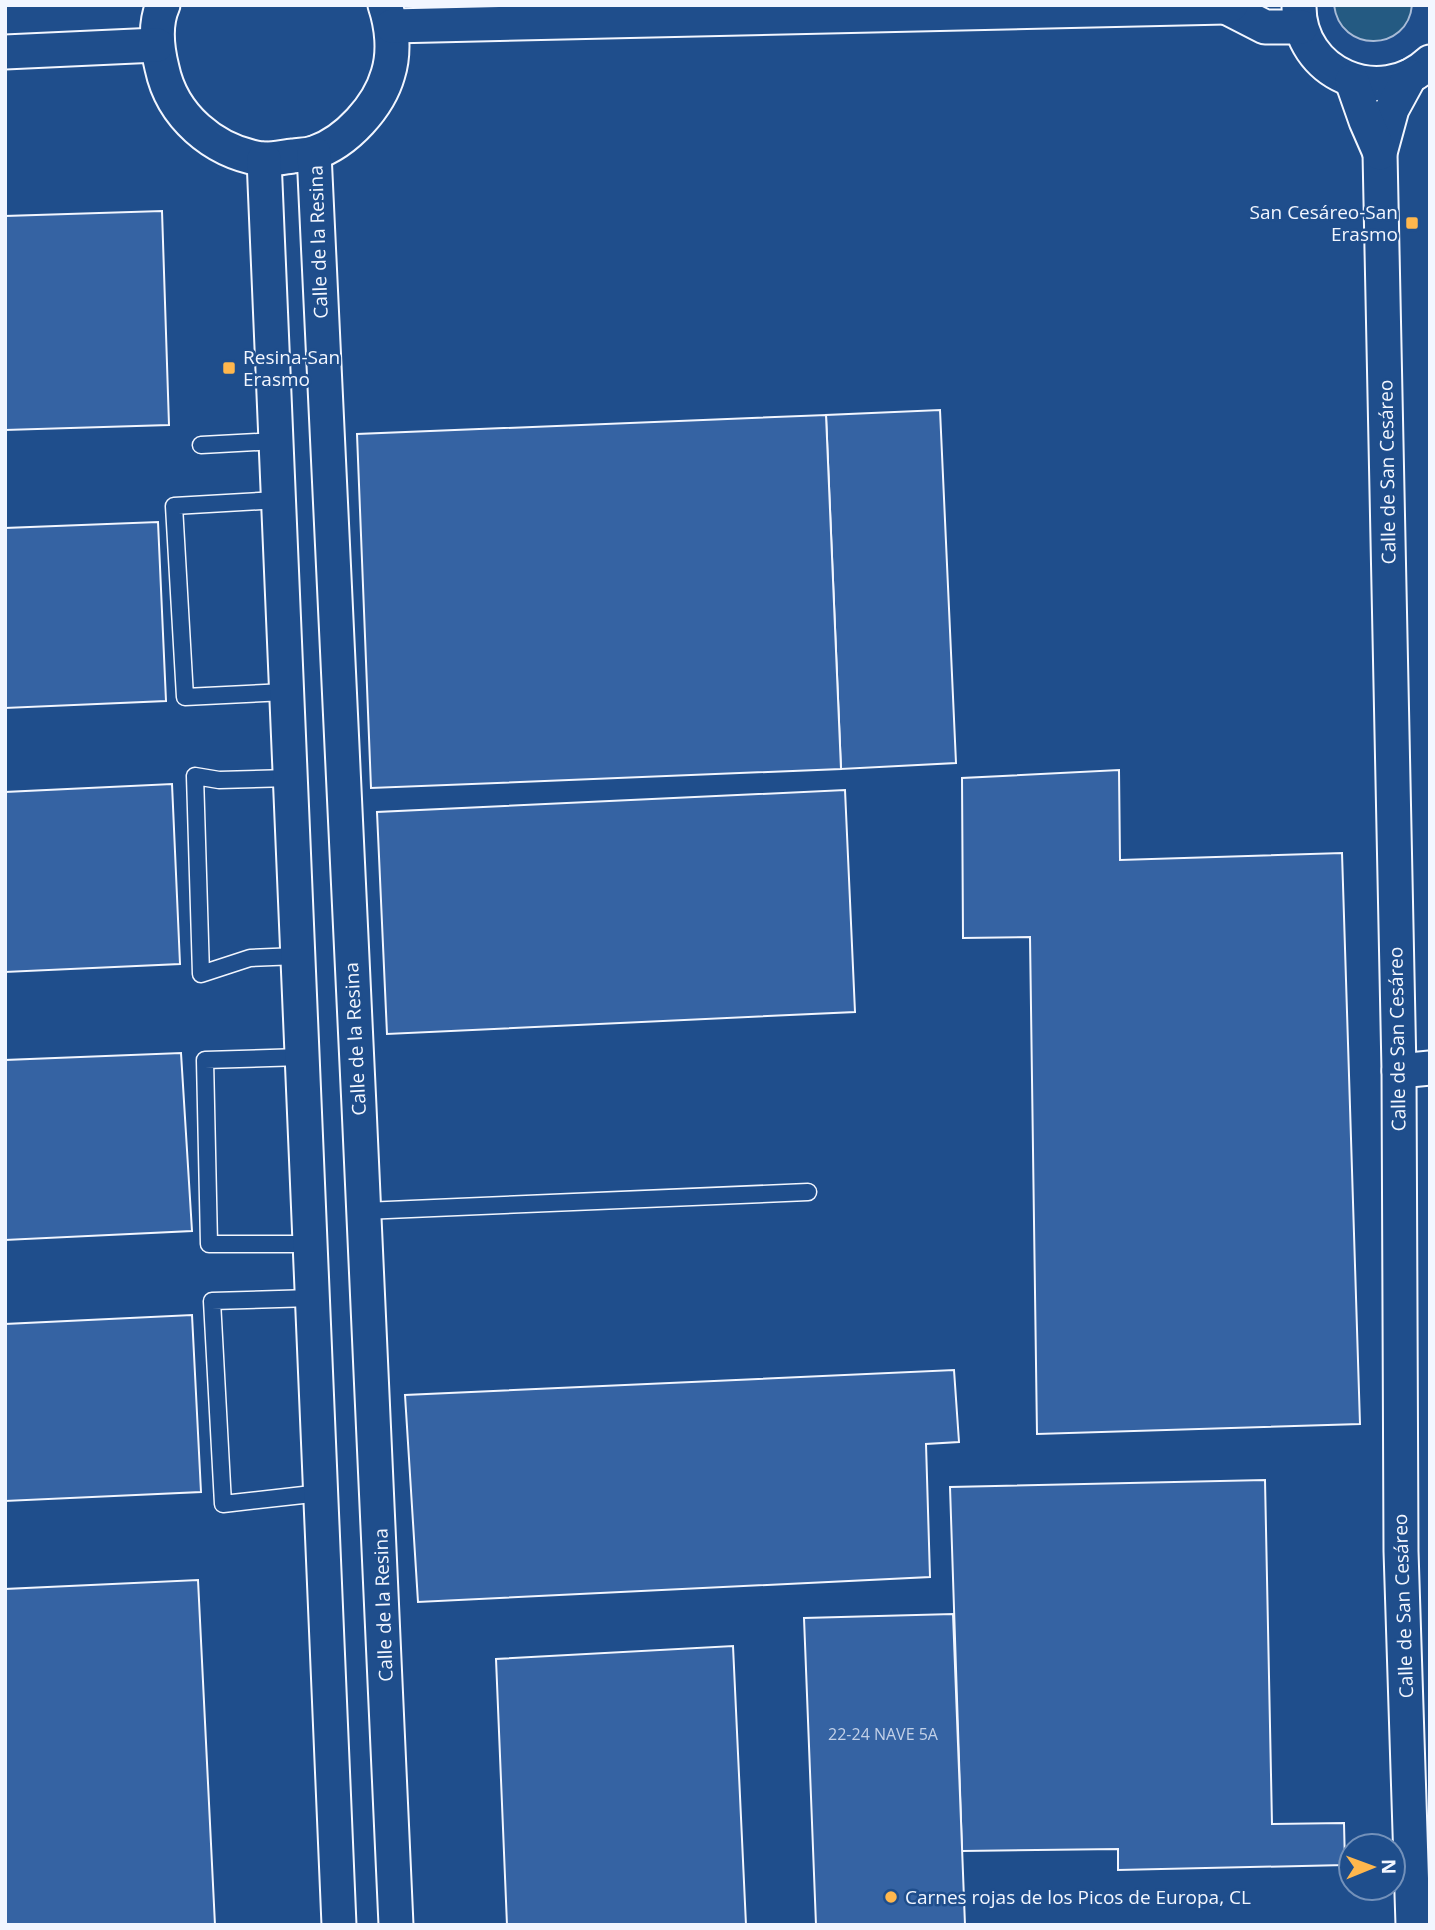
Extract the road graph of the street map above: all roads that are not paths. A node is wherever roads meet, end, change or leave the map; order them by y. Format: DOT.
graph roads {
  1 [pos="163,5"];
  2 [pos="1229,6"];
  3 [pos="905,10"];
  4 [pos="389,16"];
  5 [pos="1300,16"];
  6 [pos="157,46"];
  7 [pos="5,52"];
  8 [pos="1420,69"];
  9 [pos="1352,81"];
  10 [pos="314,153"];
  11 [pos="1380,153"];
  12 [pos="264,159"];
  13 [pos="276,441"];
  14 [pos="201,445"];
  15 [pos="278,500"];
  16 [pos="286,692"];
  17 [pos="290,778"];
  18 [pos="298,956"];
  19 [pos="302,1057"];
  20 [pos="1414,1069"];
  21 [pos="808,1192"];
  22 [pos="364,1211"];
  23 [pos="310,1244"];
  24 [pos="312,1298"];
  25 [pos="321,1493"];
  26 [pos="339,1925"];
  27 [pos="396,1925"];
  28 [pos="1413,1925"];
  1 -- 6 [label="street"];
  2 -- 3 [label="street"];
  2 -- 5 [label="street"];
  3 -- 4 [label="street"];
  4 -- 10 [label="street"];
  5 -- 9 [label="street"];
  6 -- 7 [label="street"];
  6 -- 12 [label="street"];
  8 -- 9 [label="street"];
  8 -- 11 [label="street, Calle de San Cesáreo"];
  9 -- 11 [label="street, Calle de San Cesáreo"];
  10 -- 12 [label="street"];
  10 -- 22 [label="street, Calle de la Resina"];
  11 -- 20 [label="street, Calle de San Cesáreo"];
  12 -- 13 [label="street"];
  13 -- 14 [label="lane"];
  13 -- 15 [label="street"];
  15 -- 16 [label="street"];
  15 -- 16 [label="lane"];
  16 -- 17 [label="street"];
  17 -- 18 [label="street"];
  17 -- 18 [label="lane"];
  18 -- 19 [label="street"];
  19 -- 23 [label="street"];
  19 -- 23 [label="lane"];
  20 -- 28 [label="street, Calle de San Cesáreo"];
  21 -- 22 [label="lane"];
  22 -- 27 [label="street, Calle de la Resina"];
  23 -- 24 [label="street"];
  24 -- 25 [label="street"];
  24 -- 25 [label="lane"];
  25 -- 26 [label="street"];
}
